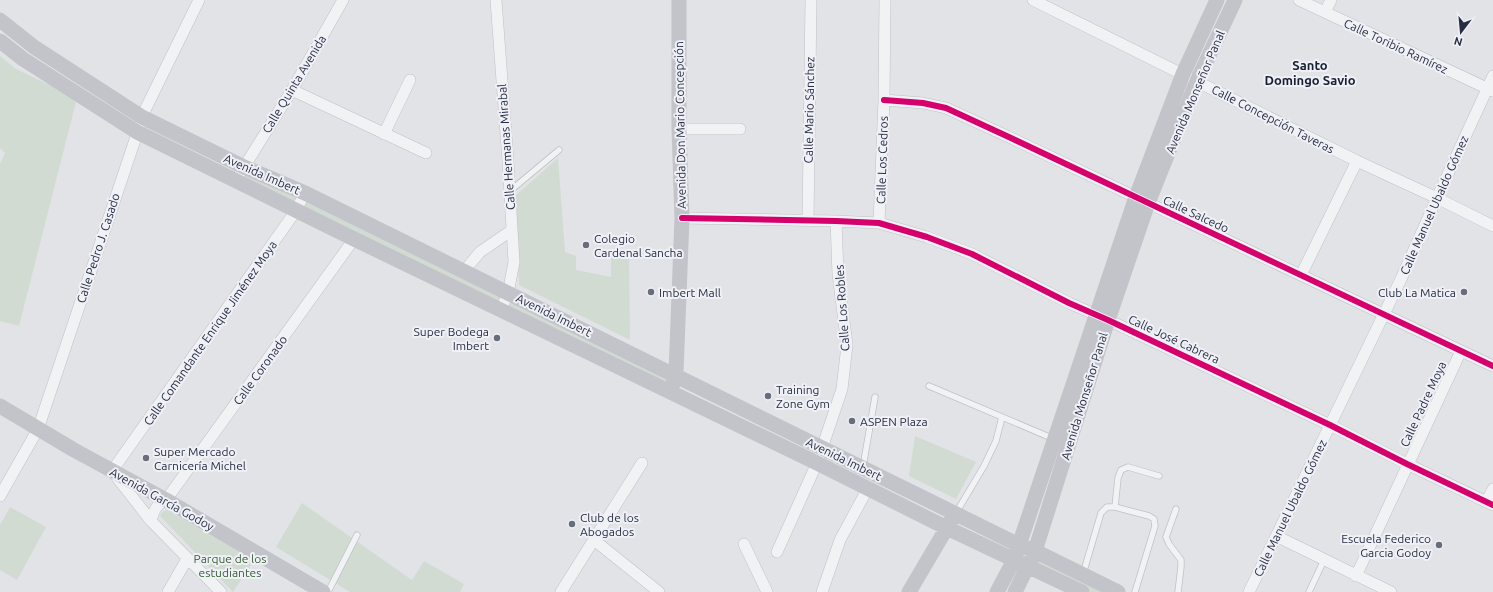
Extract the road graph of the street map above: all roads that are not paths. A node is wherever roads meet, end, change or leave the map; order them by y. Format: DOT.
graph roads {
  1 [pos="199,0"];
  2 [pos="344,0"];
  3 [pos="496,0"];
  4 [pos="679,0"];
  5 [pos="811,0"];
  6 [pos="885,0"];
  7 [pos="1033,0"];
  8 [pos="1217,0"];
  9 [pos="1236,0"];
  10 [pos="1299,0"];
  11 [pos="1331,0"];
  12 [pos="1325,12"];
  13 [pos="0,20"];
  14 [pos="0,40"];
  15 [pos="1183,74"];
  16 [pos="1493,76"];
  17 [pos="410,80"];
  18 [pos="1197,81"];
  19 [pos="292,90"];
  20 [pos="1490,90"];
  21 [pos="884,100"];
  22 [pos="142,117"];
  23 [pos="679,129"];
  24 [pos="740,129"];
  25 [pos="136,132"];
  26 [pos="384,134"];
  27 [pos="559,150"];
  28 [pos="426,153"];
  29 [pos="1357,161"];
  30 [pos="244,166"];
  31 [pos="236,180"];
  32 [pos="509,192"];
  33 [pos="306,193"];
  34 [pos="1437,198"];
  35 [pos="1142,200"];
  36 [pos="296,210"];
  37 [pos="682,218"];
  38 [pos="808,221"];
  39 [pos="836,221"];
  40 [pos="879,223"];
  41 [pos="1493,226"];
  42 [pos="512,230"];
  43 [pos="354,239"];
  44 [pos="464,271"];
  45 [pos="1301,275"];
  46 [pos="508,293"];
  47 [pos="501,310"];
  48 [pos="1384,314"];
  49 [pos="1102,317"];
  50 [pos="1461,351"];
  51 [pos="1493,366"];
  52 [pos="676,376"];
  53 [pos="929,386"];
  54 [pos="670,392"];
  55 [pos="876,397"];
  56 [pos="0,406"];
  57 [pos="1002,417"];
  58 [pos="1330,425"];
  59 [pos="38,429"];
  60 [pos="1054,439"];
  61 [pos="823,448"];
  62 [pos="642,463"];
  63 [pos="817,463"];
  64 [pos="1407,464"];
  65 [pos="863,468"];
  66 [pos="112,471"];
  67 [pos="1159,476"];
  68 [pos="868,488"];
  69 [pos="1493,488"];
  70 [pos="0,496"];
  71 [pos="166,500"];
  72 [pos="1490,504"];
  73 [pos="1114,507"];
  74 [pos="1176,509"];
  75 [pos="956,514"];
  76 [pos="151,521"];
  77 [pos="947,528"];
  78 [pos="357,535"];
  79 [pos="1276,536"];
  80 [pos="594,540"];
  81 [pos="744,544"];
  82 [pos="1019,545"];
  83 [pos="777,552"];
  84 [pos="1035,552"];
  85 [pos="187,558"];
  86 [pos="1014,560"];
  87 [pos="1324,560"];
  88 [pos="1028,566"];
  89 [pos="1083,574"];
  90 [pos="1356,576"];
  91 [pos="168,592"];
  92 [pos="221,592"];
  93 [pos="323,592"];
  94 [pos="328,592"];
  95 [pos="561,592"];
  96 [pos="659,592"];
  97 [pos="767,592"];
  98 [pos="822,592"];
  99 [pos="909,592"];
  100 [pos="997,592"];
  101 [pos="1015,592"];
  102 [pos="1082,592"];
  103 [pos="1118,592"];
  104 [pos="1136,592"];
  105 [pos="1178,592"];
  106 [pos="1249,592"];
  107 [pos="1309,592"];
  108 [pos="1391,592"];
  1 -- 22 [label="street, Calle Pedro J. Casado"];
  2 -- 19 [label="street, Calle Quinta Avenida"];
  3 -- 32 [label="street, Calle Hermanas Mirabal"];
  4 -- 23 [label="main road, Avenida Don Mario Concepción"];
  5 -- 38 [label="street, Calle Mario Sánchez"];
  6 -- 21 [label="street, Calle Los Cedros"];
  7 -- 15 [label="street, Calle Concepción Taveras"];
  8 -- 15 [label="main road, Avenida Monseñor Panal"];
  9 -- 18 [label="main road, Avenida Monseñor Panal"];
  10 -- 12 [label="street, Calle Toribio Ramírez"];
  11 -- 12 [label="street"];
  12 -- 20 [label="street, Calle Toribio Ramírez"];
  13 -- 22 [label="main road, Avenida Imbert"];
  14 -- 25 [label="main road, Avenida Imbert"];
  15 -- 18 [label="street, Calle Concepción Taveras"];
  15 -- 35 [label="main road, Avenida Monseñor Panal"];
  16 -- 20 [label="street, Calle Manuel Ubaldo Gómez"];
  17 -- 26 [label="street"];
  18 -- 29 [label="street, Calle Concepción Taveras"];
  18 -- 35 [label="main road, Avenida Monseñor Panal"];
  19 -- 26 [label="street"];
  19 -- 30 [label="street, Calle Quinta Avenida"];
  20 -- 34 [label="street, Calle Manuel Ubaldo Gómez"];
  21 -- 35 [label="street, Calle Salcedo"];
  21 -- 40 [label="street, Calle Los Cedros"];
  22 -- 25 [label="street, Calle Pedro J. Casado"];
  22 -- 30 [label="main road, Avenida Imbert"];
  23 -- 24 [label="street"];
  23 -- 37 [label="main road, Avenida Don Mario Concepción"];
  25 -- 31 [label="main road, Avenida Imbert"];
  25 -- 59 [label="street, Calle Pedro J. Casado"];
  26 -- 28 [label="street"];
  27 -- 32 [label="lane"];
  29 -- 34 [label="street, Calle Concepción Taveras"];
  29 -- 45 [label="street"];
  30 -- 31 [label="street, Calle Quinta Avenida"];
  30 -- 33 [label="main road, Avenida Imbert"];
  31 -- 36 [label="main road, Avenida Imbert"];
  32 -- 42 [label="street, Calle Hermanas Mirabal"];
  33 -- 36 [label="street, Calle Comandante Enrique Jiménez Moya"];
  33 -- 44 [label="main road, Avenida Imbert"];
  34 -- 41 [label="street, Calle Concepción Taveras"];
  34 -- 48 [label="street, Calle Manuel Ubaldo Gómez"];
  35 -- 45 [label="street, Calle Salcedo"];
  35 -- 49 [label="main road, Avenida Monseñor Panal"];
  36 -- 43 [label="main road, Avenida Imbert"];
  36 -- 66 [label="street, Calle Comandante Enrique Jiménez Moya"];
  37 -- 38 [label="street, Calle José Cabrera"];
  37 -- 52 [label="main road, Avenida Don Mario Concepción"];
  38 -- 39 [label="street, Calle José Cabrera"];
  39 -- 40 [label="street, Calle José Cabrera"];
  39 -- 61 [label="street, Calle Los Robles"];
  40 -- 49 [label="street, Calle José Cabrera"];
  42 -- 44 [label="street"];
  42 -- 46 [label="street, Calle Hermanas Mirabal"];
  43 -- 47 [label="main road, Avenida Imbert"];
  43 -- 71 [label="street, Calle Coronado"];
  44 -- 46 [label="main road, Avenida Imbert"];
  45 -- 48 [label="street, Calle Salcedo"];
  46 -- 47 [label="street, Calle Hermanas Mirabal"];
  46 -- 52 [label="main road, Avenida Imbert"];
  47 -- 54 [label="main road, Avenida Imbert"];
  48 -- 50 [label="street, Calle Salcedo"];
  48 -- 58 [label="street, Calle Manuel Ubaldo Gómez"];
  49 -- 58 [label="street, Calle José Cabrera"];
  49 -- 60 [label="main road, Avenida Monseñor Panal"];
  49 -- 84 [label="main road, Avenida Monseñor Panal"];
  50 -- 51 [label="street, Calle Salcedo"];
  50 -- 64 [label="street, Calle Padre Moya"];
  52 -- 54 [label="main road, Avenida Don Mario Concepción"];
  52 -- 61 [label="main road, Avenida Imbert"];
  53 -- 57 [label="lane"];
  54 -- 63 [label="main road, Avenida Imbert"];
  55 -- 65 [label="lane"];
  56 -- 59 [label="main road, Avenida García Godoy"];
  57 -- 60 [label="lane"];
  57 -- 75 [label="lane"];
  58 -- 64 [label="street, Calle José Cabrera"];
  58 -- 79 [label="street, Calle Manuel Ubaldo Gómez"];
  59 -- 66 [label="main road, Avenida García Godoy"];
  59 -- 70 [label="street, Calle Pedro J. Casado"];
  60 -- 82 [label="main road, Avenida Monseñor Panal"];
  61 -- 63 [label="street, Calle Los Robles"];
  61 -- 65 [label="main road, Avenida Imbert"];
  62 -- 80 [label="street"];
  63 -- 68 [label="main road, Avenida Imbert"];
  63 -- 83 [label="street, Calle Los Robles"];
  64 -- 72 [label="street, Calle José Cabrera"];
  64 -- 90 [label="street, Calle Padre Moya"];
  65 -- 75 [label="main road, Avenida Imbert"];
  66 -- 71 [label="main road, Avenida García Godoy"];
  66 -- 76 [label="street"];
  67 -- 73 [label="lane"];
  68 -- 77 [label="main road, Avenida Imbert"];
  68 -- 98 [label="street"];
  69 -- 72 [label="street"];
  71 -- 76 [label="street, Calle Coronado"];
  71 -- 93 [label="main road, Avenida García Godoy"];
  73 -- 89 [label="lane"];
  73 -- 104 [label="lane"];
  74 -- 105 [label="lane"];
  75 -- 77 [label="main road"];
  75 -- 82 [label="main road, Avenida Imbert"];
  76 -- 85 [label="street"];
  77 -- 86 [label="main road, Avenida Imbert"];
  77 -- 99 [label="main road"];
  78 -- 94 [label="lane"];
  79 -- 87 [label="street"];
  79 -- 106 [label="street, Calle Manuel Ubaldo Gómez"];
  80 -- 95 [label="street"];
  80 -- 96 [label="street"];
  81 -- 97 [label="street"];
  82 -- 84 [label="main road, Avenida Imbert"];
  82 -- 86 [label="main road, Avenida Monseñor Panal"];
  84 -- 88 [label="main road, Avenida Monseñor Panal"];
  84 -- 89 [label="main road, Avenida Imbert"];
  85 -- 91 [label="street"];
  85 -- 92 [label="street"];
  86 -- 88 [label="main road, Avenida Imbert"];
  86 -- 100 [label="main road, Avenida Monseñor Panal"];
  87 -- 90 [label="street"];
  87 -- 107 [label="lane"];
  88 -- 101 [label="main road, Avenida Monseñor Panal"];
  88 -- 102 [label="main road, Avenida Imbert"];
  89 -- 103 [label="main road, Avenida Imbert"];
  90 -- 108 [label="street"];
}
